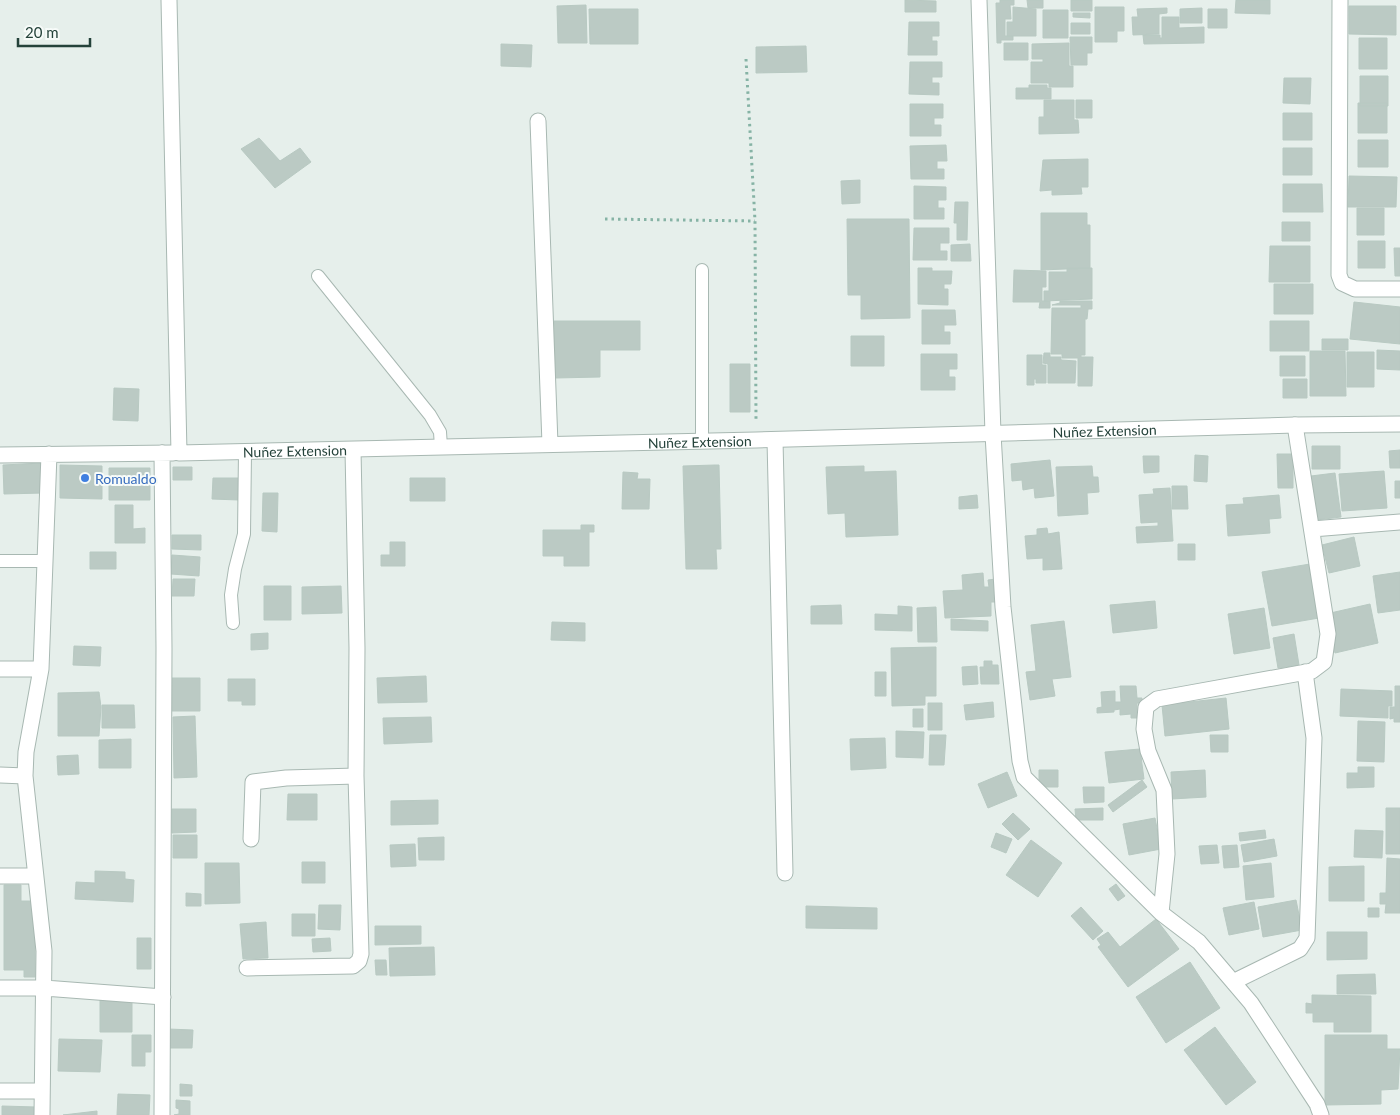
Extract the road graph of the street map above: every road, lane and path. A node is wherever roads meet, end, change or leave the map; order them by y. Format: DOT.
graph roads {
  1 [pos="169,0"];
  2 [pos="979,0"];
  3 [pos="1340,0"];
  4 [pos="746,59"];
  5 [pos="538,121"];
  6 [pos="605,220"];
  7 [pos="755,222"];
  8 [pos="702,270"];
  9 [pos="318,276"];
  10 [pos="1400,289"];
  11 [pos="1400,424"];
  12 [pos="1295,425"];
  13 [pos="993,434"];
  14 [pos="756,440"];
  15 [pos="776,440"];
  16 [pos="702,441"];
  17 [pos="550,444"];
  18 [pos="441,447"];
  19 [pos="353,450"];
  20 [pos="162,452"];
  21 [pos="179,452"];
  22 [pos="245,452"];
  23 [pos="48,454"];
  24 [pos="0,455"];
  25 [pos="1400,522"];
  26 [pos="1312,529"];
  27 [pos="0,561"];
  28 [pos="46,561"];
  29 [pos="233,623"];
  30 [pos="0,669"];
  31 [pos="41,669"];
  32 [pos="1305,672"];
  33 [pos="0,775"];
  34 [pos="25,776"];
  35 [pos="356,776"];
  36 [pos="251,840"];
  37 [pos="785,873"];
  38 [pos="0,876"];
  39 [pos="35,876"];
  40 [pos="1161,913"];
  41 [pos="247,968"];
  42 [pos="1233,982"];
  43 [pos="0,988"];
  44 [pos="44,988"];
  45 [pos="162,997"];
  46 [pos="0,1091"];
  47 [pos="40,1091"];
  48 [pos="42,1115"];
  49 [pos="162,1115"];
  50 [pos="1321,1115"];
  1 -- 21 [label="street"];
  2 -- 13 [label="street"];
  3 -- 10 [label="street"];
  4 -- 7 [label="path"];
  5 -- 17 [label="street"];
  6 -- 7 [label="path"];
  7 -- 14 [label="path"];
  8 -- 16 [label="lane"];
  9 -- 18 [label="lane"];
  11 -- 12 [label="street, Nuñez Extension"];
  12 -- 13 [label="street, Nuñez Extension"];
  12 -- 26 [label="street"];
  13 -- 15 [label="street, Nuñez Extension"];
  13 -- 40 [label="street"];
  14 -- 15 [label="street, Nuñez Extension"];
  14 -- 16 [label="street, Nuñez Extension"];
  15 -- 37 [label="street"];
  16 -- 17 [label="street, Nuñez Extension"];
  17 -- 18 [label="street, Nuñez Extension"];
  18 -- 19 [label="street, Nuñez Extension"];
  19 -- 22 [label="street, Nuñez Extension"];
  19 -- 35 [label="street"];
  20 -- 21 [label="street, Nuñez Extension"];
  20 -- 23 [label="street, Nuñez Extension"];
  20 -- 45 [label="street"];
  21 -- 22 [label="street, Nuñez Extension"];
  22 -- 29 [label="lane"];
  23 -- 24 [label="street, Nuñez Extension"];
  23 -- 28 [label="street"];
  25 -- 26 [label="street"];
  26 -- 32 [label="street"];
  27 -- 28 [label="lane"];
  28 -- 31 [label="street"];
  30 -- 31 [label="street"];
  31 -- 34 [label="street"];
  32 -- 40 [label="street"];
  32 -- 42 [label="street"];
  33 -- 34 [label="street"];
  34 -- 39 [label="street"];
  35 -- 36 [label="street"];
  35 -- 41 [label="street"];
  38 -- 39 [label="street"];
  39 -- 44 [label="street"];
  40 -- 42 [label="street"];
  42 -- 50 [label="street"];
  43 -- 44 [label="street"];
  44 -- 45 [label="street"];
  44 -- 47 [label="street"];
  45 -- 49 [label="street"];
  46 -- 47 [label="street"];
  47 -- 48 [label="street"];
}
